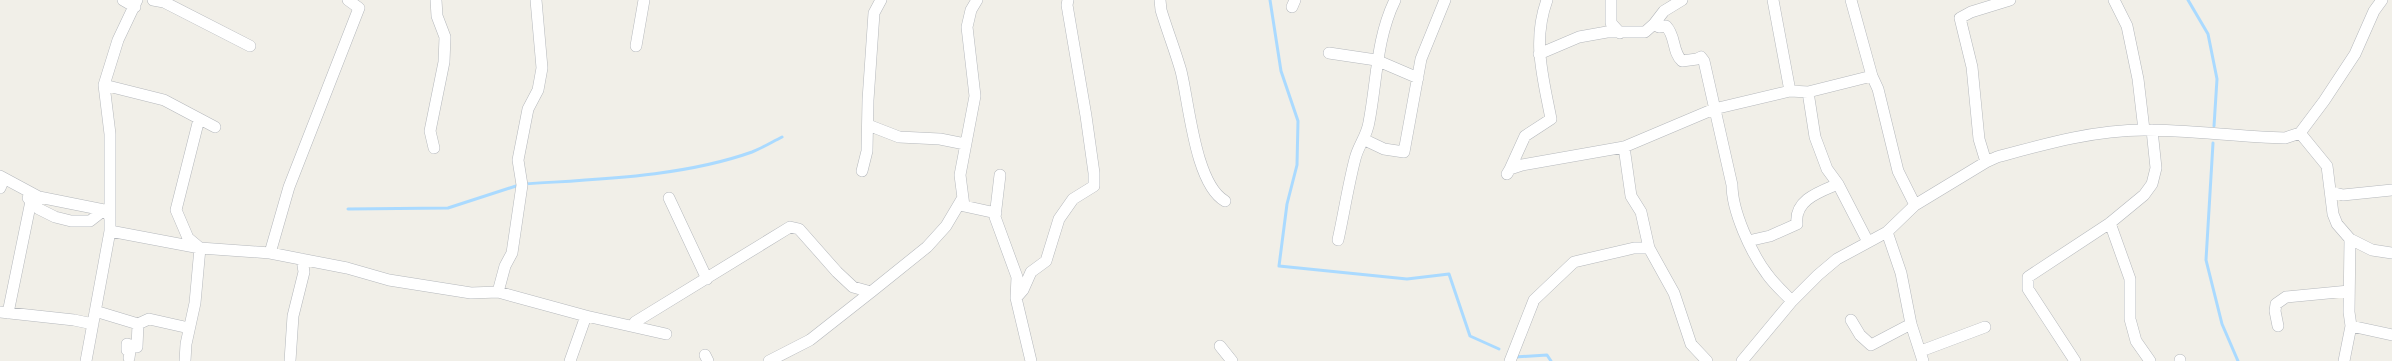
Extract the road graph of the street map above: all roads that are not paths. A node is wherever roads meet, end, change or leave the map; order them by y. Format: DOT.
graph roads {
  1 [pos="123,0"];
  2 [pos="153,0"];
  3 [pos="348,0"];
  4 [pos="436,0"];
  5 [pos="536,0"];
  6 [pos="644,0"];
  7 [pos="881,0"];
  8 [pos="1068,0"];
  9 [pos="1160,0"];
  10 [pos="1395,0"];
  11 [pos="1445,0"];
  12 [pos="1547,0"];
  13 [pos="1611,0"];
  14 [pos="1682,0"];
  15 [pos="1773,0"];
  16 [pos="1851,0"];
  17 [pos="2010,0"];
  18 [pos="2114,0"];
  19 [pos="2382,0"];
  20 [pos="974,1"];
  21 [pos="136,3"];
  22 [pos="360,4"];
  23 [pos="1668,4"];
  24 [pos="1654,24"];
  25 [pos="1620,33"];
  26 [pos="250,46"];
  27 [pos="636,46"];
  28 [pos="1329,53"];
  29 [pos="1539,54"];
  30 [pos="1376,60"];
  31 [pos="1872,76"];
  32 [pos="1418,78"];
  33 [pos="104,85"];
  34 [pos="1790,91"];
  35 [pos="1808,92"];
  36 [pos="1714,109"];
  37 [pos="199,119"];
  38 [pos="868,125"];
  39 [pos="215,127"];
  40 [pos="2148,130"];
  41 [pos="2299,136"];
  42 [pos="1364,140"];
  43 [pos="965,144"];
  44 [pos="1624,147"];
  45 [pos="434,148"];
  46 [pos="1986,162"];
  47 [pos="862,171"];
  48 [pos="1000,175"];
  49 [pos="3,181"];
  50 [pos="1838,184"];
  51 [pos="2392,190"];
  52 [pos="2331,192"];
  53 [pos="669,198"];
  54 [pos="962,199"];
  55 [pos="1225,200"];
  56 [pos="31,201"];
  57 [pos="1916,206"];
  58 [pos="996,213"];
  59 [pos="107,214"];
  60 [pos="2110,223"];
  61 [pos="110,231"];
  62 [pos="1887,232"];
  63 [pos="2350,239"];
  64 [pos="1338,240"];
  65 [pos="1748,241"];
  66 [pos="1868,242"];
  67 [pos="200,248"];
  68 [pos="1649,248"];
  69 [pos="270,253"];
  70 [pos="2392,253"];
  71 [pos="302,259"];
  72 [pos="707,279"];
  73 [pos="2349,291"];
  74 [pos="498,292"];
  75 [pos="871,292"];
  76 [pos="1016,298"];
  77 [pos="1792,301"];
  78 [pos="95,311"];
  79 [pos="4,312"];
  80 [pos="586,316"];
  81 [pos="1851,320"];
  82 [pos="635,322"];
  83 [pos="92,324"];
  84 [pos="138,324"];
  85 [pos="1911,324"];
  86 [pos="2278,326"];
  87 [pos="2351,326"];
  88 [pos="1985,327"];
  89 [pos="189,328"];
  90 [pos="666,334"];
  91 [pos="2392,335"];
  92 [pos="1220,346"];
  93 [pos="1922,356"];
  94 [pos="129,358"];
  95 [pos="86,361"];
  96 [pos="185,361"];
  97 [pos="290,361"];
  98 [pos="570,361"];
  99 [pos="769,361"];
  100 [pos="1030,361"];
  101 [pos="1232,361"];
  102 [pos="1510,361"];
  103 [pos="1707,361"];
  104 [pos="1742,361"];
  105 [pos="2075,361"];
  106 [pos="2150,361"];
  107 [pos="2344,361"];
  1 -- 21 [label="street"];
  2 -- 26 [label="street"];
  3 -- 22 [label="street"];
  4 -- 45 [label="street"];
  5 -- 74 [label="street"];
  6 -- 27 [label="street"];
  7 -- 38 [label="street"];
  8 -- 76 [label="street"];
  9 -- 55 [label="street"];
  10 -- 30 [label="street"];
  11 -- 32 [label="street"];
  12 -- 29 [label="street"];
  13 -- 25 [label="street"];
  14 -- 23 [label="street"];
  15 -- 34 [label="street"];
  16 -- 31 [label="street"];
  17 -- 46 [label="street"];
  18 -- 40 [label="street"];
  19 -- 41 [label="street"];
  20 -- 43 [label="street"];
  21 -- 33 [label="street"];
  22 -- 69 [label="street"];
  23 -- 24 [label="street"];
  24 -- 25 [label="street"];
  24 -- 36 [label="street"];
  25 -- 29 [label="street"];
  28 -- 30 [label="street"];
  29 -- 44 [label="street"];
  30 -- 32 [label="street"];
  30 -- 42 [label="street"];
  31 -- 35 [label="street"];
  31 -- 57 [label="street"];
  32 -- 42 [label="street"];
  33 -- 37 [label="street"];
  33 -- 59 [label="street"];
  34 -- 35 [label="street"];
  34 -- 36 [label="street"];
  35 -- 50 [label="street"];
  36 -- 44 [label="street"];
  36 -- 65 [label="street"];
  37 -- 39 [label="street"];
  37 -- 67 [label="street"];
  38 -- 43 [label="street"];
  38 -- 47 [label="street"];
  40 -- 41 [label="street"];
  40 -- 46 [label="street"];
  40 -- 60 [label="street"];
  41 -- 52 [label="street"];
  42 -- 64 [label="street"];
  43 -- 54 [label="street"];
  44 -- 68 [label="street"];
  46 -- 57 [label="street"];
  48 -- 58 [label="street"];
  49 -- 56 [label="street"];
  49 -- 59 [label="street"];
  50 -- 65 [label="street"];
  50 -- 66 [label="street"];
  51 -- 52 [label="street"];
  52 -- 63 [label="street"];
  53 -- 72 [label="street"];
  54 -- 58 [label="street"];
  54 -- 75 [label="street"];
  56 -- 59 [label="street"];
  56 -- 79 [label="street"];
  57 -- 62 [label="street"];
  58 -- 76 [label="street"];
  59 -- 61 [label="street"];
  60 -- 105 [label="street"];
  60 -- 106 [label="street"];
  61 -- 67 [label="street"];
  61 -- 78 [label="street"];
  62 -- 66 [label="street"];
  62 -- 85 [label="street"];
  63 -- 70 [label="street"];
  63 -- 73 [label="street"];
  65 -- 77 [label="street"];
  66 -- 77 [label="street"];
  67 -- 69 [label="street"];
  67 -- 89 [label="street"];
  68 -- 102 [label="street"];
  68 -- 103 [label="street"];
  69 -- 71 [label="street"];
  71 -- 74 [label="street"];
  71 -- 97 [label="street"];
  72 -- 75 [label="street"];
  72 -- 82 [label="street"];
  73 -- 86 [label="street"];
  73 -- 87 [label="street"];
  74 -- 80 [label="street"];
  75 -- 99 [label="street"];
  76 -- 100 [label="street"];
  77 -- 104 [label="street"];
  78 -- 83 [label="street"];
  78 -- 84 [label="street"];
  79 -- 83 [label="street"];
  80 -- 90 [label="street"];
  80 -- 98 [label="street"];
  81 -- 85 [label="street"];
  83 -- 95 [label="street"];
  84 -- 89 [label="street"];
  84 -- 94 [label="street"];
  85 -- 93 [label="street"];
  87 -- 91 [label="street"];
  87 -- 107 [label="street"];
  88 -- 93 [label="street"];
  89 -- 96 [label="street"];
  92 -- 101 [label="street"];
}
